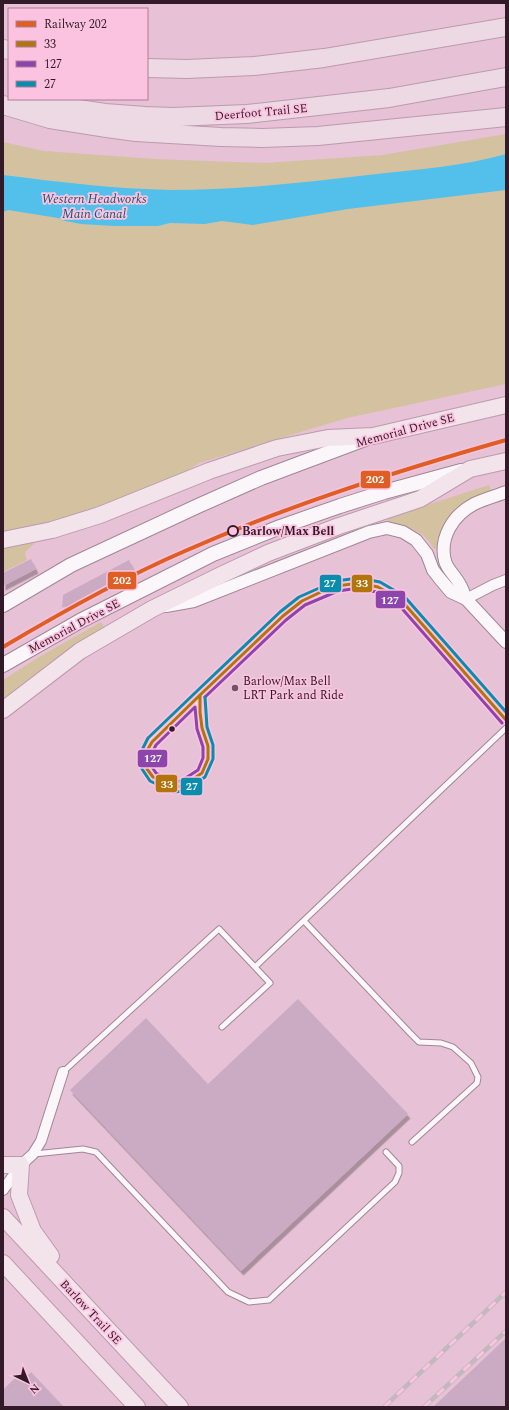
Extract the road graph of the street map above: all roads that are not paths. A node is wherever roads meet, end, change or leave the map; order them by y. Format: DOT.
graph roads {
  1 [pos="506,17"];
  2 [pos="506,26"];
  3 [pos="426,40"];
  4 [pos="148,68"];
  5 [pos="506,77"];
  6 [pos="20,100"];
  7 [pos="3,105"];
  8 [pos="506,105"];
  9 [pos="506,117"];
  10 [pos="328,135"];
  11 [pos="506,405"];
  12 [pos="373,436"];
  13 [pos="506,461"];
  14 [pos="470,469"];
  15 [pos="506,492"];
  16 [pos="3,540"];
  17 [pos="506,580"];
  18 [pos="466,599"];
  19 [pos="3,605"];
  20 [pos="152,609"];
  21 [pos="506,642"];
  22 [pos="3,665"];
  23 [pos="200,695"];
  24 [pos="3,710"];
  25 [pos="506,720"];
  26 [pos="506,728"];
  27 [pos="304,921"];
  28 [pos="255,967"];
  29 [pos="222,1028"];
  30 [pos="63,1072"];
  31 [pos="412,1142"];
  32 [pos="386,1152"];
  33 [pos="27,1159"];
  34 [pos="3,1166"];
  35 [pos="3,1176"];
  36 [pos="3,1190"];
  37 [pos="3,1217"];
  38 [pos="3,1263"];
  39 [pos="85,1304"];
  40 [pos="138,1407"];
  41 [pos="180,1407"];
  1 -- 3 [label="highway"];
  2 -- 3 [label="highway"];
  3 -- 4 [label="highway"];
  5 -- 6 [label="highway, Deerfoot Trail SE"];
  7 -- 10 [label="highway"];
  8 -- 10 [label="highway"];
  9 -- 10 [label="highway"];
  11 -- 12 [label="main road, Memorial Drive SE"];
  12 -- 16 [label="main road"];
  12 -- 19 [label="main road, Memorial Drive SE"];
  13 -- 14 [label="main road, Memorial Drive SE"];
  14 -- 20 [label="main road"];
  14 -- 22 [label="main road, Memorial Drive SE"];
  15 -- 18 [label="street"];
  17 -- 18 [label="street"];
  18 -- 20 [label="street"];
  18 -- 21 [label="street"];
  20 -- 24 [label="main road"];
  23 -- 23 [label="street"];
  23 -- 25 [label="street"];
  26 -- 27 [label="lane"];
  27 -- 28 [label="lane"];
  27 -- 31 [label="lane"];
  28 -- 29 [label="lane"];
  28 -- 30 [label="lane"];
  30 -- 33 [label="street"];
  32 -- 33 [label="lane"];
  33 -- 34 [label="main road"];
  33 -- 35 [label="street"];
  33 -- 36 [label="street"];
  33 -- 39 [label="main road"];
  37 -- 39 [label="main road, Barlow Trail SE"];
  38 -- 40 [label="main road"];
  39 -- 41 [label="main road, Barlow Trail SE"];
}
